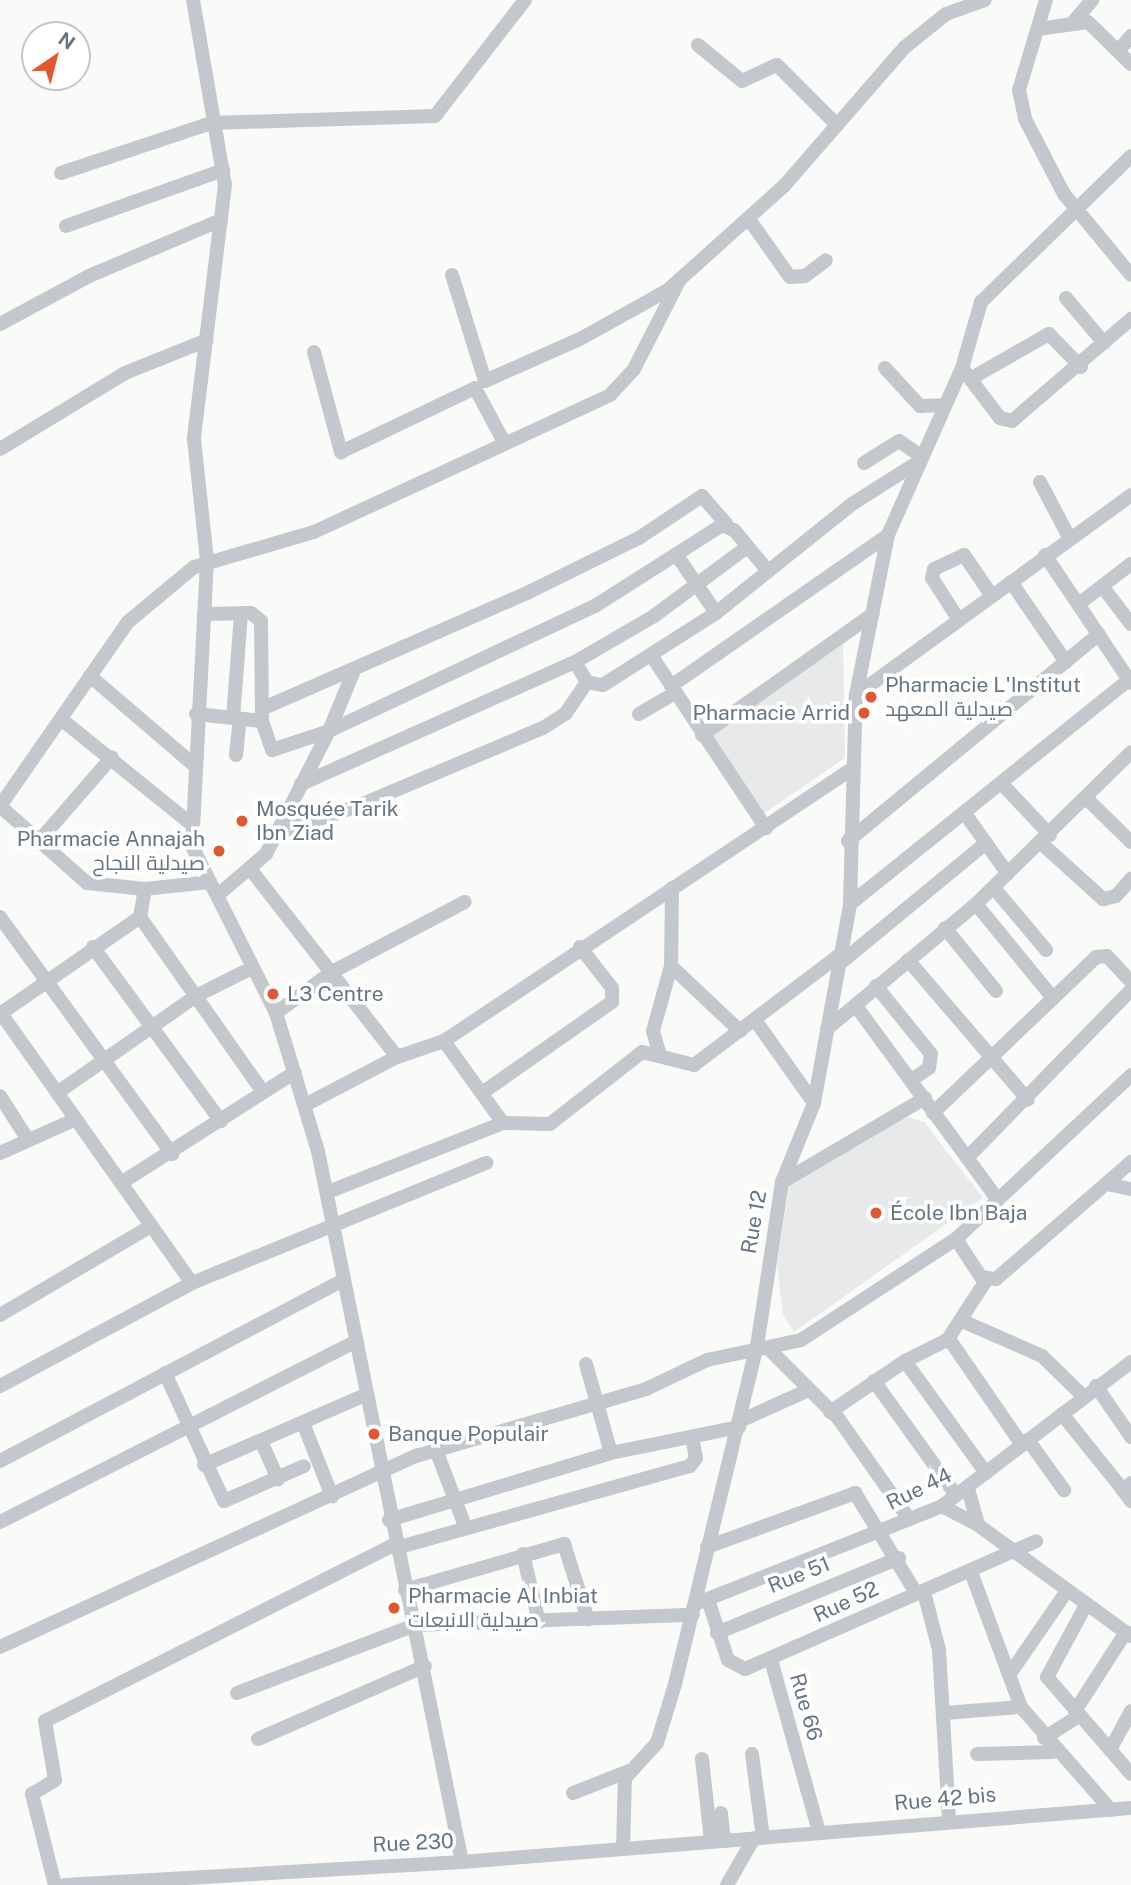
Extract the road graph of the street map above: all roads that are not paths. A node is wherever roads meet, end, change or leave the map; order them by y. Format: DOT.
graph roads {
  1 [pos="178,0"];
  2 [pos="525,0"];
  3 [pos="985,0"];
  4 [pos="1046,0"];
  5 [pos="1092,0"];
  6 [pos="196,1"];
  7 [pos="1074,21"];
  8 [pos="1038,29"];
  9 [pos="1131,36"];
  10 [pos="698,45"];
  11 [pos="1120,49"];
  12 [pos="1131,64"];
  13 [pos="211,122"];
  14 [pos="838,125"];
  15 [pos="1131,156"];
  16 [pos="223,170"];
  17 [pos="61,173"];
  18 [pos="1077,207"];
  19 [pos="748,218"];
  20 [pos="221,220"];
  21 [pos="66,226"];
  22 [pos="826,260"];
  23 [pos="1129,269"];
  24 [pos="452,275"];
  25 [pos="680,279"];
  26 [pos="1066,298"];
  27 [pos="1131,319"];
  28 [pos="0,324"];
  29 [pos="207,340"];
  30 [pos="1104,343"];
  31 [pos="314,352"];
  32 [pos="1082,367"];
  33 [pos="885,369"];
  34 [pos="966,374"];
  35 [pos="945,405"];
  36 [pos="504,442"];
  37 [pos="0,449"];
  38 [pos="918,460"];
  39 [pos="864,463"];
  40 [pos="1040,482"];
  41 [pos="1131,495"];
  42 [pos="726,524"];
  43 [pos="888,535"];
  44 [pos="1070,539"];
  45 [pos="746,548"];
  46 [pos="1045,555"];
  47 [pos="678,557"];
  48 [pos="207,561"];
  49 [pos="1131,564"];
  50 [pos="768,572"];
  51 [pos="1011,582"];
  52 [pos="695,585"];
  53 [pos="1102,586"];
  54 [pos="992,596"];
  55 [pos="1080,603"];
  56 [pos="241,613"];
  57 [pos="716,613"];
  58 [pos="204,614"];
  59 [pos="873,614"];
  60 [pos="959,620"];
  61 [pos="1131,624"];
  62 [pos="1098,634"];
  63 [pos="651,655"];
  64 [pos="575,662"];
  65 [pos="1066,662"];
  66 [pos="353,673"];
  67 [pos="90,676"];
  68 [pos="1130,681"];
  69 [pos="587,682"];
  70 [pos="673,690"];
  71 [pos="856,695"];
  72 [pos="196,714"];
  73 [pos="264,714"];
  74 [pos="639,714"];
  75 [pos="61,719"];
  76 [pos="237,719"];
  77 [pos="329,731"];
  78 [pos="702,735"];
  79 [pos="1131,752"];
  80 [pos="236,755"];
  81 [pos="112,757"];
  82 [pos="194,765"];
  83 [pos="1126,768"];
  84 [pos="851,770"];
  85 [pos="301,784"];
  86 [pos="1002,784"];
  87 [pos="1086,798"];
  88 [pos="966,816"];
  89 [pos="191,824"];
  90 [pos="766,828"];
  91 [pos="276,833"];
  92 [pos="1046,839"];
  93 [pos="39,841"];
  94 [pos="848,841"];
  95 [pos="1131,842"];
  96 [pos="986,843"];
  97 [pos="251,870"];
  98 [pos="1008,874"];
  99 [pos="1131,879"];
  100 [pos="215,888"];
  101 [pos="672,888"];
  102 [pos="993,888"];
  103 [pos="145,889"];
  104 [pos="465,902"];
  105 [pos="850,904"];
  106 [pos="976,904"];
  107 [pos="0,916"];
  108 [pos="140,917"];
  109 [pos="946,928"];
  110 [pos="93,947"];
  111 [pos="580,947"];
  112 [pos="1046,950"];
  113 [pos="840,959"];
  114 [pos="908,960"];
  115 [pos="671,966"];
  116 [pos="252,968"];
  117 [pos="332,972"];
  118 [pos="46,980"];
  119 [pos="1131,982"];
  120 [pos="876,986"];
  121 [pos="1131,990"];
  122 [pos="996,991"];
  123 [pos="196,996"];
  124 [pos="1053,998"];
  125 [pos="856,1006"];
  126 [pos="0,1013"];
  127 [pos="276,1013"];
  128 [pos="755,1020"];
  129 [pos="152,1027"];
  130 [pos="827,1028"];
  131 [pos="740,1031"];
  132 [pos="444,1041"];
  133 [pos="659,1052"];
  134 [pos="397,1056"];
  135 [pos="992,1059"];
  136 [pos="105,1061"];
  137 [pos="295,1072"];
  138 [pos="1131,1075"];
  139 [pos="914,1078"];
  140 [pos="263,1092"];
  141 [pos="57,1093"];
  142 [pos="482,1093"];
  143 [pos="0,1096"];
  144 [pos="925,1098"];
  145 [pos="1028,1100"];
  146 [pos="814,1103"];
  147 [pos="305,1105"];
  148 [pos="933,1112"];
  149 [pos="76,1119"];
  150 [pos="221,1121"];
  151 [pos="503,1123"];
  152 [pos="28,1140"];
  153 [pos="0,1153"];
  154 [pos="172,1154"];
  155 [pos="967,1158"];
  156 [pos="1131,1162"];
  157 [pos="486,1163"];
  158 [pos="782,1182"];
  159 [pos="121,1183"];
  160 [pos="1107,1184"];
  161 [pos="1131,1189"];
  162 [pos="328,1192"];
  163 [pos="998,1200"];
  164 [pos="333,1222"];
  165 [pos="151,1226"];
  166 [pos="956,1239"];
  167 [pos="988,1279"];
  168 [pos="344,1280"];
  169 [pos="192,1283"];
  170 [pos="0,1315"];
  171 [pos="960,1320"];
  172 [pos="948,1339"];
  173 [pos="358,1341"];
  174 [pos="762,1347"];
  175 [pos="905,1361"];
  176 [pos="586,1364"];
  177 [pos="1130,1364"];
  178 [pos="165,1373"];
  179 [pos="874,1381"];
  180 [pos="0,1386"];
  181 [pos="1096,1386"];
  182 [pos="806,1391"];
  183 [pos="365,1395"];
  184 [pos="1083,1396"];
  185 [pos="597,1405"];
  186 [pos="830,1412"];
  187 [pos="1062,1414"];
  188 [pos="303,1423"];
  189 [pos="740,1424"];
  190 [pos="191,1427"];
  191 [pos="1131,1437"];
  192 [pos="692,1438"];
  193 [pos="261,1441"];
  194 [pos="1025,1443"];
  195 [pos="436,1450"];
  196 [pos="611,1453"];
  197 [pos="0,1461"];
  198 [pos="204,1465"];
  199 [pos="304,1466"];
  200 [pos="986,1473"];
  201 [pos="379,1474"];
  202 [pos="278,1479"];
  203 [pos="1064,1490"];
  204 [pos="1128,1491"];
  205 [pos="962,1492"];
  206 [pos="332,1496"];
  207 [pos="454,1499"];
  208 [pos="942,1506"];
  209 [pos="909,1518"];
  210 [pos="389,1520"];
  211 [pos="0,1522"];
  212 [pos="978,1525"];
  213 [pos="465,1526"];
  214 [pos="882,1531"];
  215 [pos="1036,1541"];
  216 [pos="395,1546"];
  217 [pos="707,1547"];
  218 [pos="1014,1552"];
  219 [pos="523,1554"];
  220 [pos="899,1558"];
  221 [pos="971,1572"];
  222 [pos="405,1590"];
  223 [pos="1067,1591"];
  224 [pos="920,1592"];
  225 [pos="1086,1605"];
  226 [pos="699,1606"];
  227 [pos="588,1619"];
  228 [pos="539,1622"];
  229 [pos="415,1625"];
  230 [pos="717,1633"];
  231 [pos="1128,1634"];
  232 [pos="0,1647"];
  233 [pos="771,1660"];
  234 [pos="425,1666"];
  235 [pos="1009,1675"];
  236 [pos="237,1693"];
  237 [pos="1021,1707"];
  238 [pos="1131,1711"];
  239 [pos="944,1713"];
  240 [pos="1077,1714"];
  241 [pos="1044,1738"];
  242 [pos="258,1739"];
  243 [pos="1110,1750"];
  244 [pos="1054,1752"];
  245 [pos="752,1754"];
  246 [pos="977,1754"];
  247 [pos="702,1759"];
  248 [pos="629,1772"];
  249 [pos="1131,1774"];
  250 [pos="573,1793"];
  251 [pos="1131,1808"];
  252 [pos="1111,1810"];
  253 [pos="721,1812"];
  254 [pos="949,1820"];
  255 [pos="819,1832"];
  256 [pos="759,1838"];
  257 [pos="718,1841"];
  258 [pos="622,1848"];
  259 [pos="462,1862"];
  260 [pos="55,1885"];
  261 [pos="65,1885"];
  262 [pos="727,1885"];
  1 -- 6 [label="street"];
  2 -- 13 [label="street"];
  3 -- 14 [label="street"];
  4 -- 8 [label="street"];
  5 -- 7 [label="street"];
  6 -- 13 [label="street"];
  7 -- 8 [label="street"];
  7 -- 11 [label="street"];
  8 -- 18 [label="street"];
  9 -- 11 [label="street"];
  10 -- 14 [label="street"];
  11 -- 12 [label="street"];
  13 -- 16 [label="street"];
  13 -- 17 [label="street"];
  14 -- 19 [label="street"];
  15 -- 18 [label="street, Rue 12"];
  16 -- 20 [label="street"];
  16 -- 21 [label="street"];
  18 -- 23 [label="street"];
  18 -- 34 [label="street, Rue 12"];
  19 -- 22 [label="street"];
  19 -- 25 [label="street"];
  20 -- 28 [label="street"];
  20 -- 29 [label="street"];
  24 -- 25 [label="street"];
  25 -- 36 [label="street"];
  26 -- 30 [label="street"];
  27 -- 30 [label="street"];
  29 -- 37 [label="street"];
  29 -- 48 [label="street"];
  30 -- 32 [label="street"];
  31 -- 36 [label="street"];
  32 -- 34 [label="street"];
  32 -- 34 [label="street"];
  33 -- 35 [label="street"];
  34 -- 35 [label="street, Rue 12"];
  35 -- 38 [label="street, Rue 12"];
  36 -- 48 [label="street"];
  38 -- 39 [label="street"];
  38 -- 43 [label="street, Rue 12"];
  38 -- 50 [label="street"];
  40 -- 44 [label="street"];
  41 -- 44 [label="street"];
  42 -- 45 [label="street"];
  42 -- 47 [label="street"];
  42 -- 66 [label="street"];
  43 -- 59 [label="street, Rue 12"];
  43 -- 70 [label="street"];
  44 -- 46 [label="street"];
  45 -- 50 [label="street"];
  45 -- 52 [label="street"];
  46 -- 51 [label="street"];
  46 -- 55 [label="street"];
  47 -- 52 [label="street"];
  47 -- 77 [label="street"];
  48 -- 58 [label="street"];
  48 -- 67 [label="street"];
  49 -- 53 [label="street"];
  50 -- 57 [label="street"];
  51 -- 54 [label="street"];
  51 -- 65 [label="street"];
  52 -- 57 [label="street"];
  52 -- 64 [label="street"];
  53 -- 55 [label="street"];
  53 -- 61 [label="street"];
  54 -- 60 [label="street"];
  54 -- 60 [label="street"];
  55 -- 62 [label="street"];
  56 -- 58 [label="street"];
  56 -- 73 [label="street"];
  56 -- 76 [label="street"];
  57 -- 63 [label="street"];
  58 -- 72 [label="street"];
  59 -- 71 [label="street, Rue 12"];
  59 -- 78 [label="street"];
  60 -- 71 [label="street"];
  62 -- 65 [label="street"];
  62 -- 68 [label="street"];
  63 -- 69 [label="street"];
  63 -- 70 [label="street"];
  64 -- 69 [label="street"];
  64 -- 85 [label="street"];
  65 -- 94 [label="street"];
  66 -- 73 [label="street"];
  66 -- 77 [label="street"];
  67 -- 75 [label="street"];
  67 -- 82 [label="street"];
  68 -- 86 [label="street"];
  69 -- 91 [label="street"];
  70 -- 74 [label="street"];
  70 -- 78 [label="street"];
  71 -- 84 [label="street, Rue 12"];
  72 -- 76 [label="street"];
  72 -- 82 [label="street"];
  73 -- 76 [label="street"];
  73 -- 77 [label="street"];
  75 -- 81 [label="street"];
  75 -- 93 [label="street"];
  76 -- 80 [label="street"];
  77 -- 85 [label="street"];
  78 -- 90 [label="street"];
  79 -- 83 [label="street"];
  81 -- 89 [label="street"];
  81 -- 93 [label="street"];
  82 -- 89 [label="street"];
  83 -- 87 [label="street"];
  84 -- 90 [label="street"];
  84 -- 94 [label="street, Rue 12"];
  85 -- 91 [label="street"];
  86 -- 88 [label="street"];
  86 -- 92 [label="street"];
  87 -- 92 [label="street"];
  87 -- 95 [label="street"];
  88 -- 96 [label="street"];
  88 -- 105 [label="street"];
  89 -- 100 [label="street"];
  90 -- 101 [label="street"];
  91 -- 97 [label="street"];
  92 -- 98 [label="street"];
  92 -- 99 [label="street"];
  93 -- 103 [label="street"];
  94 -- 105 [label="street, Rue 12"];
  96 -- 98 [label="street"];
  96 -- 113 [label="street"];
  97 -- 100 [label="street"];
  97 -- 117 [label="street"];
  98 -- 102 [label="street"];
  100 -- 103 [label="street"];
  100 -- 116 [label="street"];
  101 -- 111 [label="street"];
  101 -- 115 [label="street"];
  102 -- 106 [label="street"];
  102 -- 112 [label="street"];
  103 -- 108 [label="street"];
  104 -- 117 [label="street"];
  105 -- 113 [label="street, Rue 12"];
  106 -- 109 [label="street"];
  106 -- 124 [label="street"];
  107 -- 118 [label="street"];
  108 -- 110 [label="street"];
  108 -- 123 [label="street"];
  109 -- 114 [label="street"];
  109 -- 122 [label="street"];
  110 -- 118 [label="street"];
  110 -- 129 [label="street"];
  111 -- 132 [label="street"];
  111 -- 142 [label="street"];
  113 -- 128 [label="street"];
  113 -- 130 [label="street, Rue 12"];
  114 -- 120 [label="street"];
  114 -- 135 [label="street"];
  115 -- 131 [label="street"];
  115 -- 133 [label="street"];
  116 -- 123 [label="street"];
  116 -- 127 [label="street"];
  117 -- 127 [label="street"];
  117 -- 134 [label="street"];
  118 -- 126 [label="street"];
  118 -- 136 [label="street"];
  119 -- 124 [label="street"];
  120 -- 125 [label="street"];
  120 -- 139 [label="street"];
  121 -- 145 [label="street"];
  123 -- 129 [label="street"];
  123 -- 140 [label="street"];
  124 -- 135 [label="street"];
  125 -- 130 [label="street"];
  125 -- 139 [label="street"];
  126 -- 141 [label="street"];
  127 -- 137 [label="street"];
  128 -- 131 [label="street"];
  128 -- 146 [label="street"];
  129 -- 136 [label="street"];
  129 -- 150 [label="street"];
  130 -- 146 [label="street, Rue 12"];
  131 -- 133 [label="street"];
  132 -- 134 [label="street"];
  132 -- 142 [label="street"];
  133 -- 151 [label="street"];
  134 -- 147 [label="street"];
  135 -- 145 [label="street"];
  135 -- 148 [label="street"];
  136 -- 141 [label="street"];
  136 -- 154 [label="street"];
  137 -- 140 [label="street"];
  137 -- 147 [label="street"];
  138 -- 163 [label="street"];
  139 -- 144 [label="street"];
  140 -- 150 [label="street"];
  141 -- 149 [label="street"];
  142 -- 151 [label="street"];
  143 -- 152 [label="street"];
  144 -- 148 [label="street"];
  144 -- 158 [label="street"];
  145 -- 155 [label="street"];
  146 -- 158 [label="street, Rue 12"];
  147 -- 162 [label="street"];
  148 -- 155 [label="street"];
  149 -- 152 [label="street"];
  149 -- 159 [label="street"];
  150 -- 154 [label="street"];
  151 -- 162 [label="street"];
  152 -- 153 [label="street"];
  154 -- 159 [label="street"];
  155 -- 163 [label="street"];
  156 -- 160 [label="street"];
  157 -- 164 [label="street"];
  158 -- 174 [label="street, Rue 12"];
  159 -- 165 [label="street"];
  160 -- 161 [label="street"];
  160 -- 167 [label="street"];
  162 -- 164 [label="street"];
  163 -- 166 [label="street"];
  164 -- 168 [label="street"];
  164 -- 169 [label="street"];
  165 -- 169 [label="street"];
  165 -- 170 [label="street"];
  166 -- 167 [label="street"];
  166 -- 174 [label="street"];
  167 -- 171 [label="street"];
  168 -- 173 [label="street"];
  168 -- 178 [label="street"];
  169 -- 180 [label="street"];
  171 -- 172 [label="street"];
  171 -- 184 [label="street"];
  172 -- 175 [label="street"];
  172 -- 194 [label="street"];
  173 -- 183 [label="street"];
  173 -- 190 [label="street"];
  174 -- 182 [label="street"];
  174 -- 185 [label="street"];
  174 -- 189 [label="street, Rue 12"];
  175 -- 179 [label="street"];
  175 -- 200 [label="street"];
  176 -- 185 [label="street"];
  177 -- 181 [label="street, Rue 44"];
  178 -- 190 [label="street"];
  178 -- 197 [label="street"];
  179 -- 186 [label="street"];
  179 -- 205 [label="street"];
  181 -- 184 [label="street, Rue 44"];
  181 -- 191 [label="street"];
  182 -- 186 [label="street"];
  182 -- 189 [label="street"];
  183 -- 188 [label="street"];
  183 -- 201 [label="street"];
  184 -- 187 [label="street, Rue 44"];
  185 -- 195 [label="street"];
  185 -- 196 [label="street"];
  186 -- 209 [label="street"];
  187 -- 194 [label="street, Rue 44"];
  187 -- 204 [label="street"];
  188 -- 193 [label="street"];
  188 -- 206 [label="street"];
  189 -- 192 [label="street"];
  189 -- 217 [label="street, Rue 12"];
  190 -- 198 [label="street"];
  190 -- 211 [label="street"];
  192 -- 196 [label="street"];
  192 -- 213 [label="street"];
  193 -- 198 [label="street"];
  193 -- 202 [label="street"];
  194 -- 200 [label="street, Rue 44"];
  194 -- 203 [label="street"];
  195 -- 201 [label="street"];
  195 -- 207 [label="street"];
  196 -- 207 [label="street"];
  198 -- 202 [label="street"];
  199 -- 202 [label="street"];
  200 -- 205 [label="street, Rue 44"];
  201 -- 206 [label="street"];
  201 -- 210 [label="street"];
  205 -- 208 [label="street, Rue 44"];
  205 -- 212 [label="street"];
  206 -- 232 [label="street"];
  207 -- 210 [label="street"];
  207 -- 213 [label="street"];
  208 -- 209 [label="street, Rue 44"];
  208 -- 212 [label="street"];
  209 -- 214 [label="street, Rue 44"];
  210 -- 216 [label="street"];
  212 -- 218 [label="street"];
  213 -- 216 [label="street"];
  214 -- 217 [label="street"];
  214 -- 220 [label="street"];
  214 -- 226 [label="street, Rue 44"];
  215 -- 218 [label="street, Rue 52"];
  216 -- 222 [label="street"];
  216 -- 260 [label="street"];
  217 -- 226 [label="street, Rue 12"];
  218 -- 221 [label="street, Rue 52"];
  218 -- 223 [label="street"];
  219 -- 222 [label="street"];
  219 -- 227 [label="street"];
  219 -- 228 [label="street"];
  220 -- 224 [label="street"];
  220 -- 230 [label="street, Rue 51"];
  221 -- 224 [label="street, Rue 52"];
  221 -- 235 [label="street"];
  222 -- 229 [label="street"];
  223 -- 225 [label="street"];
  223 -- 235 [label="street"];
  224 -- 233 [label="street, Rue 52"];
  224 -- 239 [label="street"];
  225 -- 231 [label="street"];
  225 -- 240 [label="street"];
  226 -- 227 [label="street, Rue 44"];
  226 -- 230 [label="street, Rue 66"];
  226 -- 248 [label="street, Rue 12"];
  227 -- 228 [label="street, Rue 44"];
  228 -- 229 [label="street, Rue 44"];
  229 -- 234 [label="street"];
  229 -- 236 [label="street, Rue 44"];
  230 -- 233 [label="street, Rue 66"];
  231 -- 240 [label="street"];
  233 -- 255 [label="street, Rue 66"];
  234 -- 242 [label="street"];
  234 -- 259 [label="street"];
  235 -- 237 [label="street"];
  237 -- 239 [label="street"];
  237 -- 241 [label="street"];
  238 -- 243 [label="street"];
  239 -- 254 [label="street"];
  240 -- 241 [label="street"];
  240 -- 243 [label="street"];
  241 -- 244 [label="street"];
  243 -- 249 [label="street"];
  244 -- 246 [label="street"];
  244 -- 252 [label="street"];
  245 -- 256 [label="street"];
  247 -- 257 [label="street"];
  248 -- 250 [label="street"];
  248 -- 258 [label="street"];
  251 -- 252 [label="street, Rue 42 bis"];
  252 -- 254 [label="street, Rue 42 bis"];
  253 -- 257 [label="street"];
  254 -- 255 [label="street, Rue 42 bis"];
  255 -- 256 [label="street, Rue 42 bis"];
  256 -- 257 [label="street, Rue 230"];
  256 -- 262 [label="street"];
  257 -- 258 [label="street, Rue 230"];
  258 -- 259 [label="street, Rue 230"];
  259 -- 261 [label="street, Rue 230"];
}
